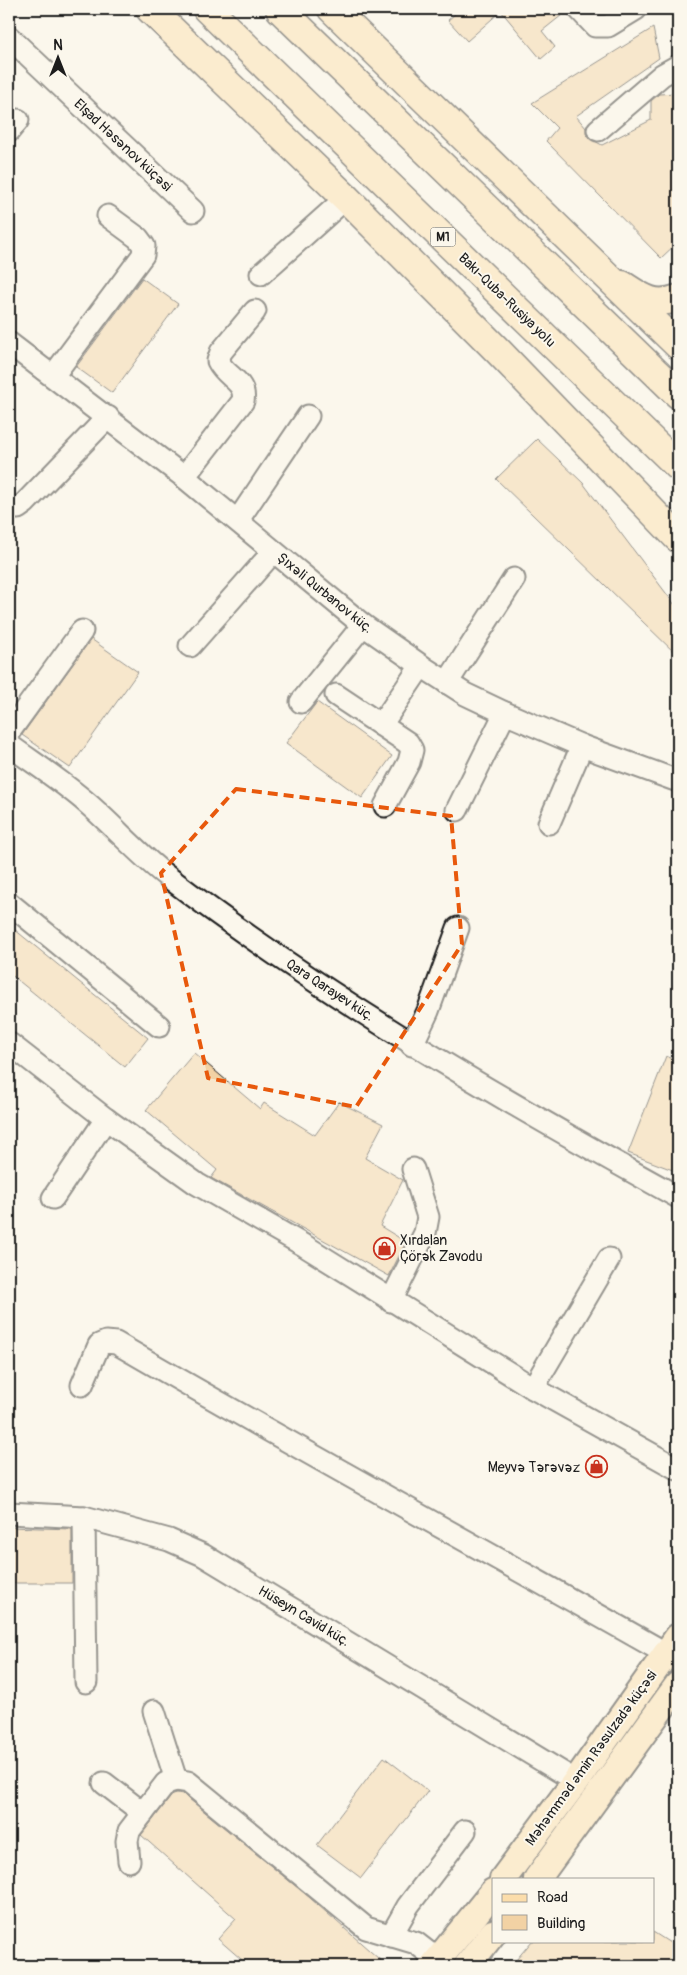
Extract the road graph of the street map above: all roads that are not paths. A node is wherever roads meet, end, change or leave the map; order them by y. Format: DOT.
graph roads {
  1 [pos="150,9"];
  2 [pos="206,9"];
  3 [pos="280,9"];
  4 [pos="332,9"];
  5 [pos="579,9"];
  6 [pos="636,9"];
  7 [pos="9,37"];
  8 [pos="678,66"];
  9 [pos="598,130"];
  10 [pos="346,198"];
  11 [pos="193,211"];
  12 [pos="108,216"];
  13 [pos="603,273"];
  14 [pos="262,274"];
  15 [pos="678,298"];
  16 [pos="255,311"];
  17 [pos="9,342"];
  18 [pos="678,345"];
  19 [pos="53,376"];
  20 [pos="678,394"];
  21 [pos="308,416"];
  22 [pos="108,417"];
  23 [pos="678,466"];
  24 [pos="184,477"];
  25 [pos="9,507"];
  26 [pos="238,520"];
  27 [pos="678,538"];
  28 [pos="273,552"];
  29 [pos="514,580"];
  30 [pos="363,625"];
  31 [pos="82,631"];
  32 [pos="190,646"];
  33 [pos="421,666"];
  34 [pos="447,683"];
  35 [pos="336,695"];
  36 [pos="301,702"];
  37 [pos="504,713"];
  38 [pos="381,725"];
  39 [pos="9,732"];
  40 [pos="9,745"];
  41 [pos="582,746"];
  42 [pos="678,781"];
  43 [pos="385,806"];
  44 [pos="457,810"];
  45 [pos="550,823"];
  46 [pos="9,903"];
  47 [pos="458,928"];
  48 [pos="160,1026"];
  49 [pos="10,1044"];
  50 [pos="412,1045"];
  51 [pos="106,1119"];
  52 [pos="413,1169"];
  53 [pos="678,1197"];
  54 [pos="53,1198"];
  55 [pos="609,1259"];
  56 [pos="391,1301"];
  57 [pos="82,1385"];
  58 [pos="533,1388"];
  59 [pos="678,1469"];
  60 [pos="9,1513"];
  61 [pos="84,1517"];
  62 [pos="673,1645"];
  63 [pos="86,1682"];
  64 [pos="678,1685"];
  65 [pos="154,1711"];
  66 [pos="176,1780"];
  67 [pos="576,1781"];
  68 [pos="104,1784"];
  69 [pos="142,1813"];
  70 [pos="465,1831"];
  71 [pos="129,1861"];
  72 [pos="504,1878"];
  73 [pos="538,1878"];
  74 [pos="492,1893"];
  75 [pos="492,1934"];
  76 [pos="391,1936"];
  77 [pos="435,1963"];
  78 [pos="467,1966"];
  1 -- 10 [label="highway"];
  2 -- 23 [label="highway, Bakı-Quba-Rusiya yolu / M1"];
  3 -- 20 [label="highway"];
  4 -- 13 [label="highway"];
  5 -- 6 [label="street"];
  7 -- 11 [label="street, Elşad Həsənov küçəsi"];
  8 -- 9 [label="street"];
  10 -- 14 [label="street"];
  10 -- 27 [label="highway"];
  12 -- 19 [label="street"];
  13 -- 15 [label="main road"];
  13 -- 18 [label="highway"];
  16 -- 24 [label="street"];
  17 -- 19 [label="street, Şıxəli Qurbanov küç."];
  19 -- 22 [label="street, Şıxəli Qurbanov küç."];
  21 -- 26 [label="street"];
  22 -- 24 [label="street, Şıxəli Qurbanov küç."];
  22 -- 25 [label="street"];
  24 -- 26 [label="street, Şıxəli Qurbanov küç."];
  26 -- 28 [label="street, Şıxəli Qurbanov küç."];
  28 -- 30 [label="street, Şıxəli Qurbanov küç."];
  28 -- 32 [label="street"];
  29 -- 34 [label="street"];
  30 -- 33 [label="street, Şıxəli Qurbanov küç."];
  30 -- 36 [label="street"];
  31 -- 39 [label="street"];
  33 -- 34 [label="street, Şıxəli Qurbanov küç."];
  33 -- 38 [label="street"];
  34 -- 37 [label="street, Şıxəli Qurbanov küç."];
  35 -- 38 [label="street"];
  37 -- 41 [label="street, Şıxəli Qurbanov küç."];
  37 -- 44 [label="street"];
  38 -- 43 [label="street"];
  40 -- 50 [label="street, Qara Qarayev küç."];
  41 -- 42 [label="street, Şıxəli Qurbanov küç."];
  41 -- 45 [label="street"];
  46 -- 48 [label="street"];
  47 -- 50 [label="street"];
  49 -- 51 [label="street"];
  50 -- 53 [label="street, Qara Qarayev küç."];
  51 -- 54 [label="street"];
  51 -- 56 [label="street"];
  52 -- 56 [label="street"];
  55 -- 58 [label="street"];
  56 -- 58 [label="street"];
  57 -- 62 [label="street"];
  58 -- 59 [label="street"];
  60 -- 61 [label="street, Hüseyn Cavid küç."];
  61 -- 63 [label="street"];
  61 -- 67 [label="street, Hüseyn Cavid küç."];
  62 -- 67 [label="main road, Məhəmməd Əmin Rəsulzadə küçəsi"];
  64 -- 73 [label="main road, Məhəmməd Əmin Rəsulzadə küçəsi"];
  65 -- 66 [label="street"];
  66 -- 69 [label="street"];
  66 -- 76 [label="street"];
  67 -- 72 [label="main road, Məhəmməd Əmin Rəsulzadə küçəsi"];
  68 -- 69 [label="street"];
  69 -- 71 [label="street"];
  70 -- 76 [label="street"];
  74 -- 77 [label="main road"];
  75 -- 78 [label="main road"];
  76 -- 77 [label="street"];
}
